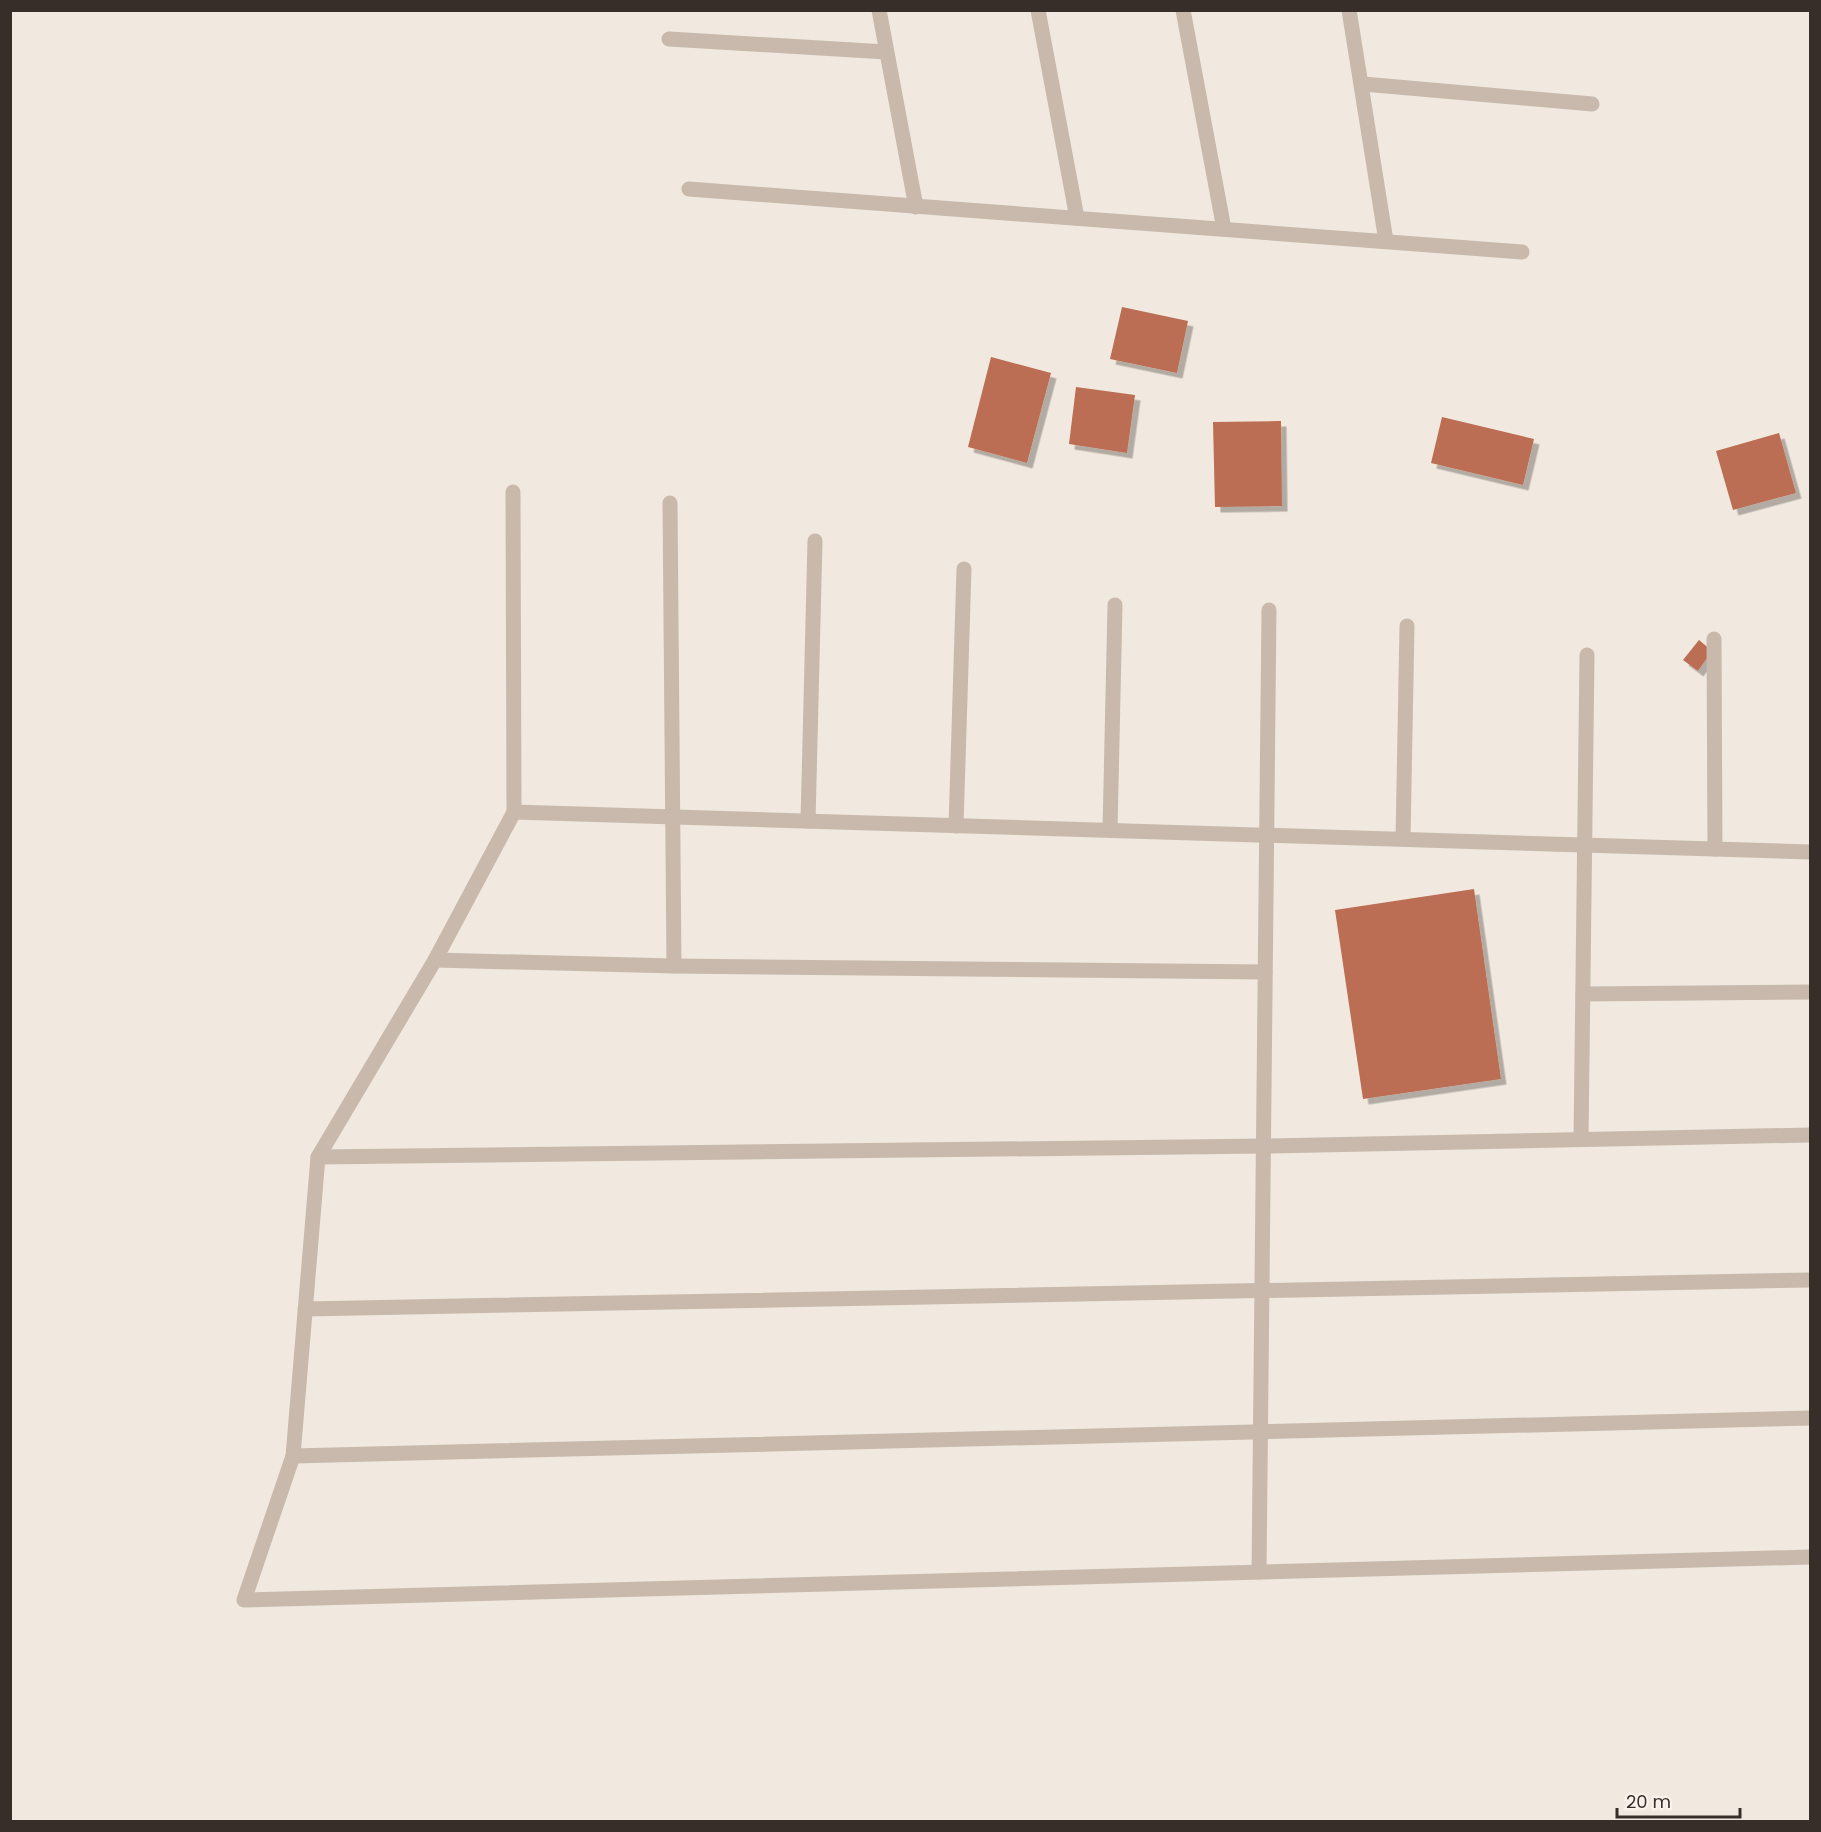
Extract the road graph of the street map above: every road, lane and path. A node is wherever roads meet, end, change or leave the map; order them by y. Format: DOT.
graph roads {
  1 [pos="879,10"];
  2 [pos="1038,10"];
  3 [pos="1183,10"];
  4 [pos="1349,10"];
  5 [pos="669,39"];
  6 [pos="886,52"];
  7 [pos="1363,84"];
  8 [pos="1592,104"];
  9 [pos="689,189"];
  10 [pos="916,207"];
  11 [pos="1077,218"];
  12 [pos="1224,230"];
  13 [pos="1386,241"];
  14 [pos="1522,252"];
  15 [pos="513,492"];
  16 [pos="670,503"];
  17 [pos="815,541"];
  18 [pos="964,569"];
  19 [pos="1114,606"];
  20 [pos="1269,610"];
  21 [pos="1407,626"];
  22 [pos="1714,639"];
  23 [pos="1587,655"];
  24 [pos="514,812"];
  25 [pos="673,817"];
  26 [pos="808,821"];
  27 [pos="956,826"];
  28 [pos="1110,830"];
  29 [pos="1267,835"];
  30 [pos="1403,839"];
  31 [pos="1586,845"];
  32 [pos="1715,849"];
  33 [pos="1810,852"];
  34 [pos="435,960"];
  35 [pos="674,966"];
  36 [pos="1265,972"];
  37 [pos="1810,992"];
  38 [pos="1583,994"];
  39 [pos="1810,1135"];
  40 [pos="1581,1139"];
  41 [pos="1264,1146"];
  42 [pos="318,1157"];
  43 [pos="1810,1281"];
  44 [pos="1262,1292"];
  45 [pos="305,1309"];
  46 [pos="1810,1418"];
  47 [pos="1260,1432"];
  48 [pos="293,1456"];
  49 [pos="1810,1557"];
  50 [pos="1258,1572"];
  1 -- 6 [label="street"];
  2 -- 11 [label="street"];
  3 -- 12 [label="street"];
  4 -- 7 [label="street"];
  5 -- 6 [label="street"];
  6 -- 10 [label="street"];
  7 -- 8 [label="street"];
  7 -- 13 [label="street"];
  9 -- 10 [label="street"];
  10 -- 11 [label="street"];
  11 -- 12 [label="street"];
  12 -- 13 [label="street"];
  13 -- 14 [label="street"];
  15 -- 24 [label="street"];
  16 -- 25 [label="street"];
  17 -- 26 [label="street"];
  18 -- 27 [label="street"];
  19 -- 28 [label="street"];
  20 -- 29 [label="street"];
  21 -- 30 [label="street"];
  22 -- 32 [label="street"];
  23 -- 31 [label="street"];
  24 -- 25 [label="street"];
  24 -- 34 [label="street"];
  25 -- 26 [label="street"];
  25 -- 35 [label="street"];
  26 -- 27 [label="street"];
  27 -- 28 [label="street"];
  28 -- 29 [label="street"];
  29 -- 30 [label="street"];
  29 -- 36 [label="street"];
  30 -- 31 [label="street"];
  31 -- 32 [label="street"];
  31 -- 38 [label="street"];
  32 -- 33 [label="street"];
  34 -- 35 [label="street"];
  34 -- 42 [label="street"];
  35 -- 36 [label="street"];
  36 -- 41 [label="street"];
  37 -- 38 [label="street"];
  38 -- 40 [label="street"];
  39 -- 40 [label="street"];
  40 -- 41 [label="street"];
  41 -- 42 [label="street"];
  41 -- 44 [label="street"];
  42 -- 45 [label="street"];
  43 -- 44 [label="street"];
  44 -- 45 [label="street"];
  44 -- 47 [label="street"];
  45 -- 48 [label="street"];
  46 -- 47 [label="street"];
  47 -- 48 [label="street"];
  47 -- 50 [label="street"];
  48 -- 50 [label="street"];
  49 -- 50 [label="street"];
}
